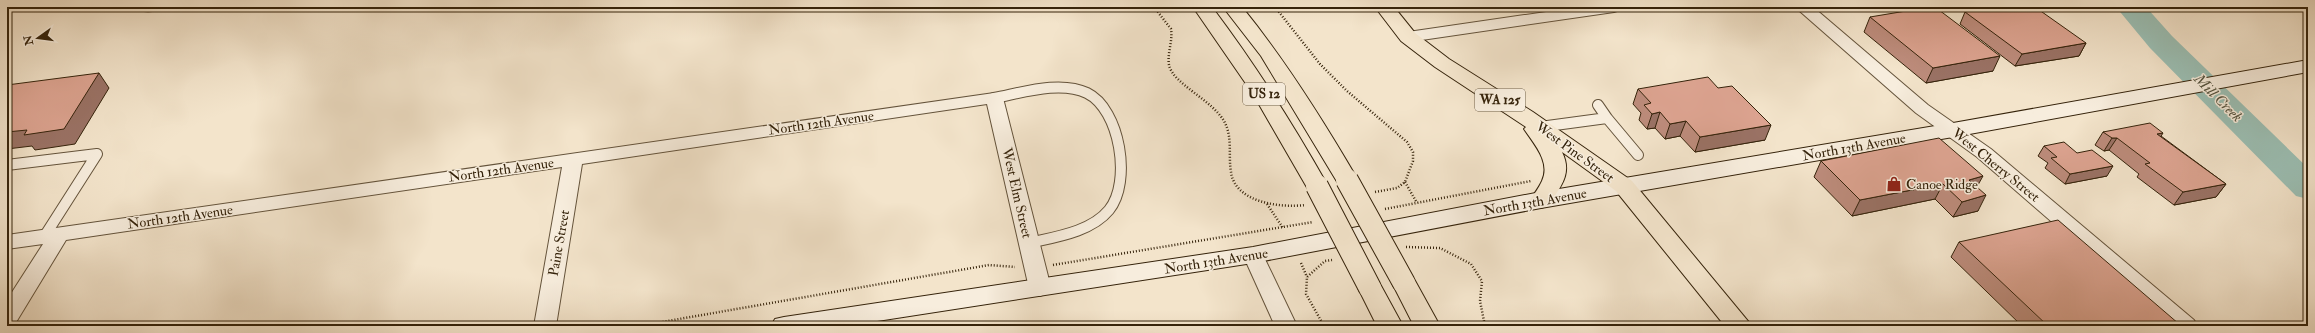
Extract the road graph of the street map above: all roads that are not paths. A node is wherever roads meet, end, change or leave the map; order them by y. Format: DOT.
graph roads {
  1 [pos="1202,7"];
  2 [pos="1232,7"];
  3 [pos="1384,7"];
  4 [pos="1614,7"];
  5 [pos="1804,7"];
  6 [pos="1408,37"];
  7 [pos="2308,66"];
  8 [pos="994,98"];
  9 [pos="1598,105"];
  10 [pos="1607,118"];
  11 [pos="1533,122"];
  12 [pos="1953,130"];
  13 [pos="1638,155"];
  14 [pos="573,159"];
  15 [pos="7,165"];
  16 [pos="1624,186"];
  17 [pos="1541,200"];
  18 [pos="51,236"];
  19 [pos="7,242"];
  20 [pos="1029,243"];
  21 [pos="1254,255"];
  22 [pos="1037,278"];
  23 [pos="7,318"];
  24 [pos="835,322"];
  25 [pos="545,326"];
  26 [pos="784,326"];
  27 [pos="1286,326"];
  28 [pos="1390,326"];
  29 [pos="1427,326"];
  30 [pos="1739,326"];
  31 [pos="2186,326"];
  1 -- 28 [label="main road, US 12, bridge"];
  2 -- 29 [label="main road, US 12, bridge"];
  3 -- 6 [label="main road, West Pine Street / WA 125"];
  4 -- 6 [label="street"];
  5 -- 12 [label="street, West Cherry Street"];
  6 -- 11 [label="main road, West Pine Street / WA 125"];
  7 -- 12 [label="street, North 13th Avenue"];
  8 -- 14 [label="street, North 12th Avenue"];
  8 -- 20 [label="street, West Elm Street"];
  8 -- 20 [label="lane"];
  9 -- 10 [label="lane"];
  10 -- 11 [label="lane"];
  10 -- 13 [label="lane"];
  11 -- 16 [label="main road, West Pine Street / WA 125"];
  11 -- 17 [label="main road, WA 125"];
  12 -- 16 [label="street, North 13th Avenue"];
  12 -- 31 [label="street, West Cherry Street"];
  14 -- 18 [label="street, North 12th Avenue"];
  14 -- 25 [label="street, Paine Street"];
  15 -- 18 [label="lane"];
  16 -- 17 [label="street, North 13th Avenue"];
  16 -- 30 [label="main road, West Pine Street"];
  17 -- 21 [label="street, North 13th Avenue"];
  18 -- 19 [label="street, North 12th Avenue"];
  18 -- 23 [label="street"];
  20 -- 22 [label="street, West Elm Street"];
  21 -- 22 [label="street, North 13th Avenue"];
  21 -- 27 [label="street"];
  22 -- 24 [label="street, North 13th Avenue"];
  24 -- 26 [label="street, North 13th Avenue"];
}
